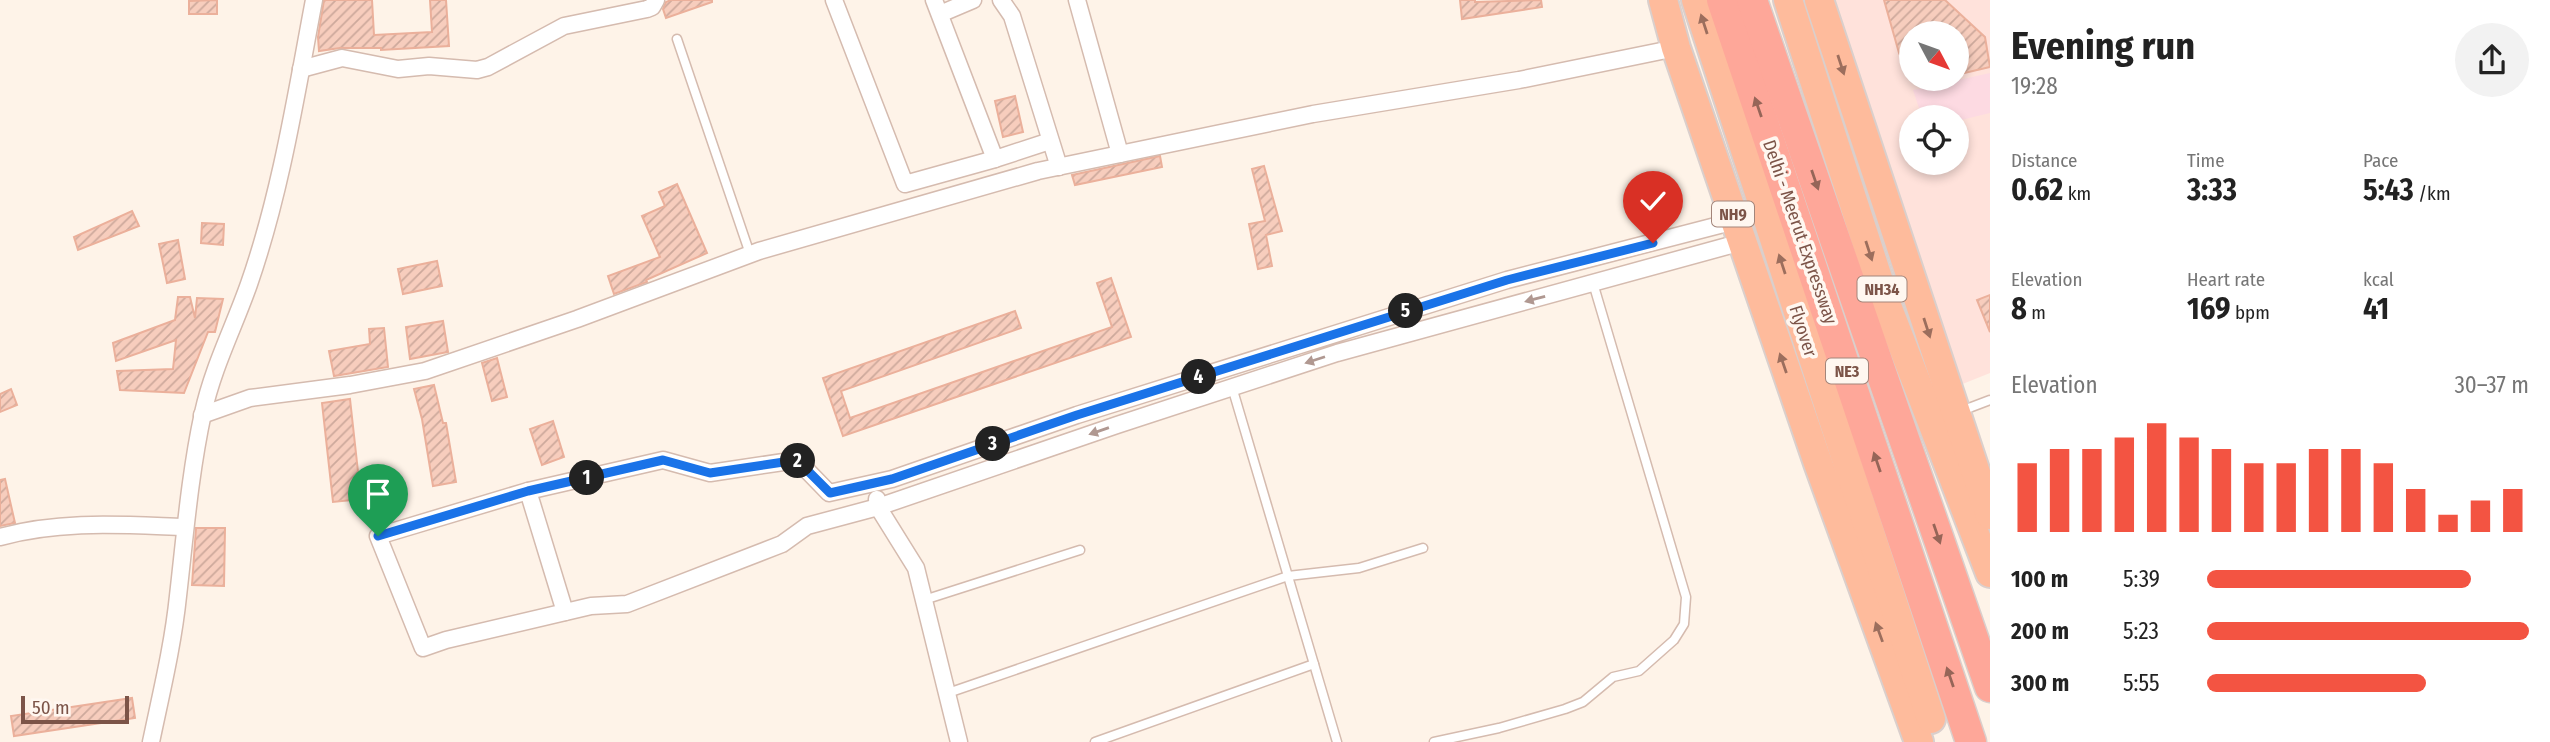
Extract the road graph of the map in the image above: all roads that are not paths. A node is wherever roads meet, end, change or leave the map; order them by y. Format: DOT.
graph roads {
  1 [pos="314,0"];
  2 [pos="656,0"];
  3 [pos="834,0"];
  4 [pos="973,0"];
  5 [pos="1001,0"];
  6 [pos="1077,0"];
  7 [pos="1663,0"];
  8 [pos="1696,0"];
  9 [pos="1722,0"];
  10 [pos="1752,0"];
  11 [pos="1788,0"];
  12 [pos="1819,0"];
  13 [pos="937,7"];
  14 [pos="677,39"];
  15 [pos="1676,48"];
  16 [pos="301,69"];
  17 [pos="1051,141"];
  18 [pos="1120,154"];
  19 [pos="995,159"];
  20 [pos="1059,167"];
  21 [pos="1739,232"];
  22 [pos="750,254"];
  23 [pos="1570,264"];
  24 [pos="1593,283"];
  25 [pos="1576,288"];
  26 [pos="1232,387"];
  27 [pos="1990,400"];
  28 [pos="1955,414"];
  29 [pos="202,415"];
  30 [pos="874,482"];
  31 [pos="528,491"];
  32 [pos="878,507"];
  33 [pos="1990,515"];
  34 [pos="185,527"];
  35 [pos="0,537"];
  36 [pos="1423,548"];
  37 [pos="1080,550"];
  38 [pos="1990,573"];
  39 [pos="1288,576"];
  40 [pos="924,600"];
  41 [pos="565,612"];
  42 [pos="1314,664"];
  43 [pos="1990,687"];
  44 [pos="948,693"];
  45 [pos="151,742"];
  46 [pos="959,742"];
  47 [pos="1095,742"];
  48 [pos="1338,742"];
  49 [pos="1434,742"];
  50 [pos="1919,742"];
  51 [pos="1938,742"];
  52 [pos="1971,742"];
  1 -- 16 [label="street"];
  2 -- 16 [label="street"];
  3 -- 19 [label="street"];
  4 -- 13 [label="street"];
  5 -- 17 [label="street"];
  6 -- 18 [label="street"];
  7 -- 15 [label="highway, NH9"];
  51 -- 8 [label="highway, Flyover, one-way"];
  52 -- 9 [label="highway, Delhi - Meerut Expressway / NE3, one-way"];
  10 -- 43 [label="highway, Delhi - Meerut Expressway / NE3, one-way"];
  11 -- 38 [label="highway, NH34, one-way"];
  12 -- 28 [label="highway, one-way"];
  13 -- 19 [label="street"];
  14 -- 22 [label="lane"];
  15 -- 18 [label="street"];
  15 -- 21 [label="highway, NH9"];
  16 -- 29 [label="street"];
  17 -- 19 [label="street"];
  17 -- 20 [label="street"];
  18 -- 20 [label="street"];
  20 -- 22 [label="street"];
  21 -- 23 [label="street"];
  21 -- 24 [label="street"];
  50 -- 21 [label="highway, NH9, one-way"];
  22 -- 29 [label="street"];
  23 -- 25 [label="street"];
  23 -- 30 [label="street"];
  24 -- 25 [label="street"];
  24 -- 49 [label="lane"];
  25 -- 26 [label="street, one-way"];
  26 -- 32 [label="street, one-way"];
  26 -- 39 [label="lane"];
  27 -- 28 [label="lane"];
  28 -- 33 [label="highway"];
  29 -- 34 [label="street"];
  30 -- 31 [label="street"];
  30 -- 32 [label="street"];
  31 -- 41 [label="street"];
  31 -- 41 [label="street"];
  32 -- 40 [label="street"];
  32 -- 41 [label="street"];
  34 -- 35 [label="street"];
  34 -- 45 [label="street"];
  36 -- 39 [label="lane"];
  37 -- 40 [label="lane"];
  39 -- 42 [label="lane"];
  39 -- 44 [label="lane"];
  40 -- 44 [label="street"];
  42 -- 47 [label="lane"];
  42 -- 48 [label="lane"];
  44 -- 46 [label="street"];
}
